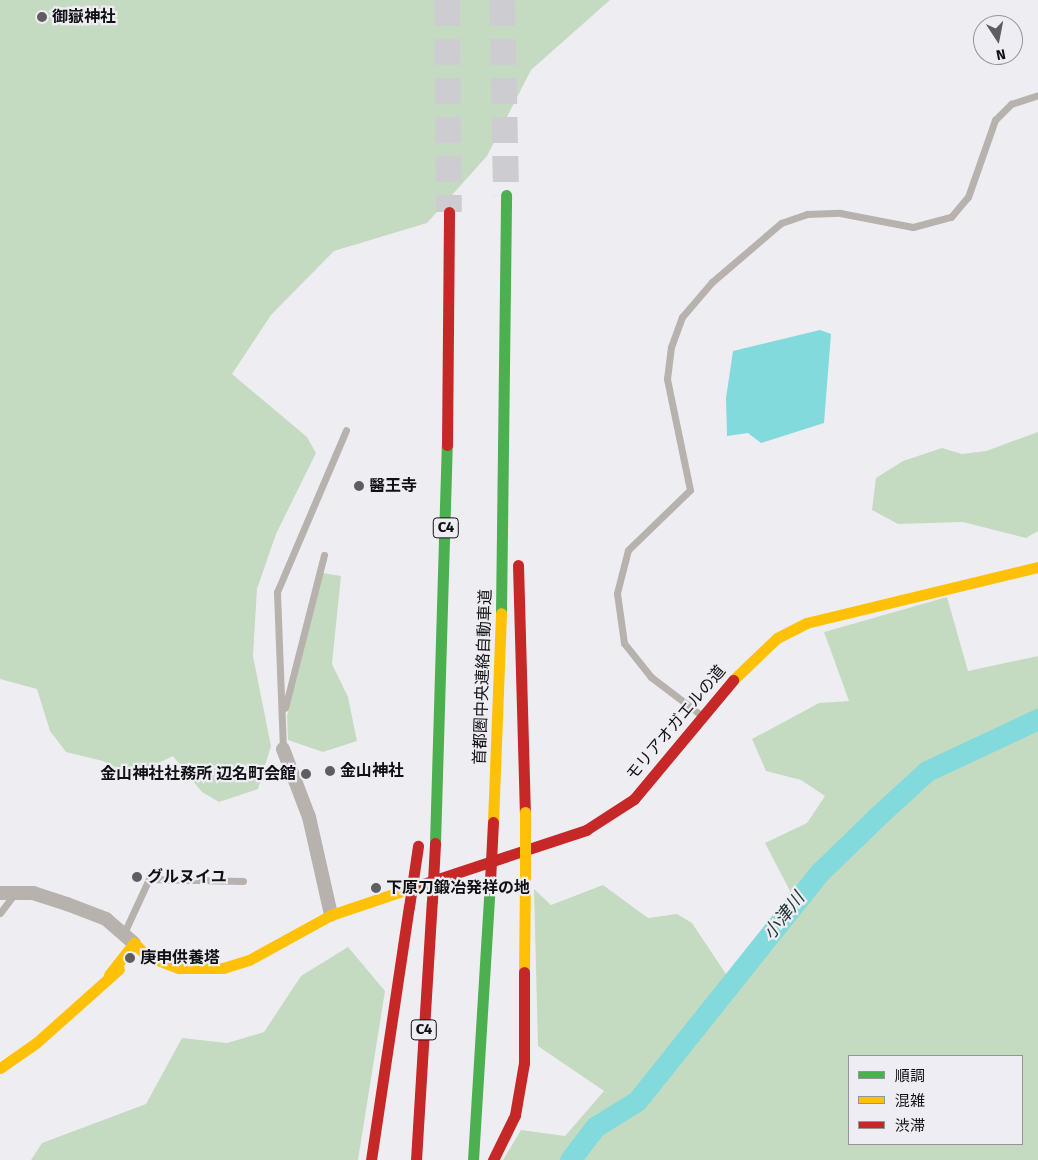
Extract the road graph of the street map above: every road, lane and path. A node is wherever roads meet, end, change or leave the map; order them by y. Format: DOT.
graph roads {
  1 [pos="1038,96"];
  2 [pos="506,195"];
  3 [pos="449,212"];
  4 [pos="506,393"];
  5 [pos="346,430"];
  6 [pos="516,529"];
  7 [pos="517,549"];
  8 [pos="324,556"];
  9 [pos="446,563"];
  10 [pos="1038,567"];
  11 [pos="702,715"];
  12 [pos="284,716"];
  13 [pos="283,749"];
  14 [pos="422,817"];
  15 [pos="419,841"];
  16 [pos="243,881"];
  17 [pos="0,893"];
  18 [pos="15,893"];
  19 [pos="0,913"];
  20 [pos="330,915"];
  21 [pos="124,933"];
  22 [pos="134,943"];
  23 [pos="147,956"];
  24 [pos="109,975"];
  25 [pos="0,1068"];
  26 [pos="495,1157"];
  27 [pos="371,1160"];
  28 [pos="416,1160"];
  29 [pos="473,1160"];
  1 -- 11 [label="lane"];
  2 -- 4 [label="main road, 首都圏中央連絡自動車道"];
  3 -- 9 [label="main road, C4"];
  4 -- 6 [label="main road"];
  4 -- 29 [label="main road, 首都圏中央連絡自動車道, bridge"];
  5 -- 12 [label="lane"];
  7 -- 26 [label="main road, bridge"];
  8 -- 12 [label="lane"];
  9 -- 14 [label="main road"];
  9 -- 28 [label="main road, C4, bridge"];
  10 -- 11 [label="main road, モリアオガエルの道"];
  11 -- 20 [label="main road, モリアオガエルの道"];
  12 -- 13 [label="lane"];
  13 -- 20 [label="street"];
  15 -- 27 [label="main road, bridge"];
  16 -- 21 [label="lane"];
  17 -- 18 [label="street"];
  18 -- 19 [label="lane"];
  18 -- 21 [label="street"];
  20 -- 23 [label="main road, モリアオガエルの道"];
  21 -- 22 [label="street"];
  22 -- 23 [label="main road, モリアオガエルの道"];
  22 -- 24 [label="main road"];
  23 -- 24 [label="main road"];
  24 -- 25 [label="main road"];
}
